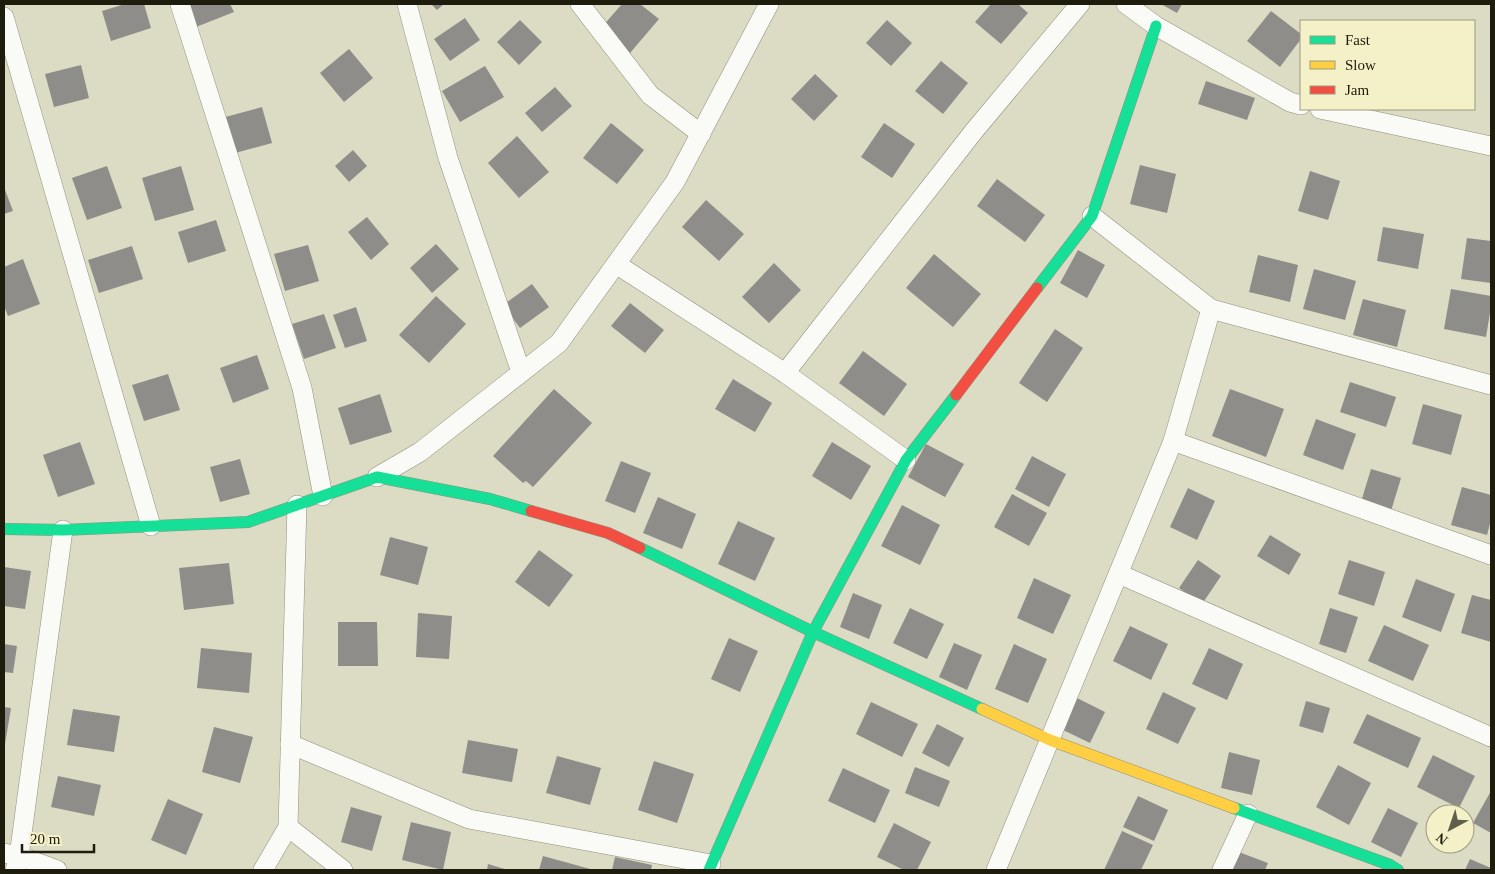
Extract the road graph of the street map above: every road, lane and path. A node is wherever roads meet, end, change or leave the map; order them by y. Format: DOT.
graph roads {
  1 [pos="180,4"];
  2 [pos="406,4"];
  3 [pos="580,4"];
  4 [pos="769,4"];
  5 [pos="1080,4"];
  6 [pos="1126,4"];
  7 [pos="4,17"];
  8 [pos="1156,26"];
  9 [pos="1300,105"];
  10 [pos="1325,110"];
  11 [pos="701,134"];
  12 [pos="1491,146"];
  13 [pos="1092,216"];
  14 [pos="616,264"];
  15 [pos="1211,309"];
  16 [pos="521,372"];
  17 [pos="786,373"];
  18 [pos="1491,385"];
  19 [pos="1173,440"];
  20 [pos="906,460"];
  21 [pos="377,477"];
  22 [pos="323,496"];
  23 [pos="297,505"];
  24 [pos="151,526"];
  25 [pos="4,529"];
  26 [pos="63,530"];
  27 [pos="1491,555"];
  28 [pos="1118,574"];
  29 [pos="813,632"];
  30 [pos="1491,737"];
  31 [pos="1050,740"];
  32 [pos="290,744"];
  33 [pos="1248,814"];
  34 [pos="288,827"];
  35 [pos="13,860"];
  36 [pos="710,867"];
  37 [pos="57,870"];
  38 [pos="263,870"];
  39 [pos="343,870"];
  40 [pos="996,870"];
  41 [pos="1222,870"];
  42 [pos="1398,870"];
  1 -- 22 [label="street"];
  2 -- 16 [label="street"];
  3 -- 11 [label="street"];
  4 -- 11 [label="street"];
  5 -- 17 [label="street"];
  6 -- 8 [label="street"];
  7 -- 24 [label="street"];
  8 -- 9 [label="street"];
  8 -- 13 [label="street"];
  10 -- 12 [label="street"];
  11 -- 14 [label="street"];
  13 -- 15 [label="street"];
  13 -- 20 [label="street"];
  14 -- 16 [label="street"];
  14 -- 17 [label="street"];
  15 -- 18 [label="street"];
  15 -- 19 [label="street"];
  16 -- 21 [label="street"];
  17 -- 20 [label="street"];
  19 -- 27 [label="street"];
  19 -- 28 [label="street"];
  20 -- 29 [label="street"];
  21 -- 22 [label="street"];
  21 -- 29 [label="street"];
  22 -- 23 [label="street"];
  23 -- 24 [label="street"];
  23 -- 32 [label="street"];
  24 -- 26 [label="street"];
  25 -- 26 [label="street"];
  26 -- 35 [label="street"];
  28 -- 30 [label="street"];
  28 -- 31 [label="street"];
  29 -- 31 [label="street"];
  29 -- 36 [label="street"];
  31 -- 33 [label="street"];
  31 -- 40 [label="street"];
  32 -- 34 [label="street"];
  32 -- 36 [label="street"];
  33 -- 41 [label="street"];
  33 -- 42 [label="street"];
  34 -- 38 [label="street"];
  34 -- 39 [label="street"];
  35 -- 37 [label="street"];
}
